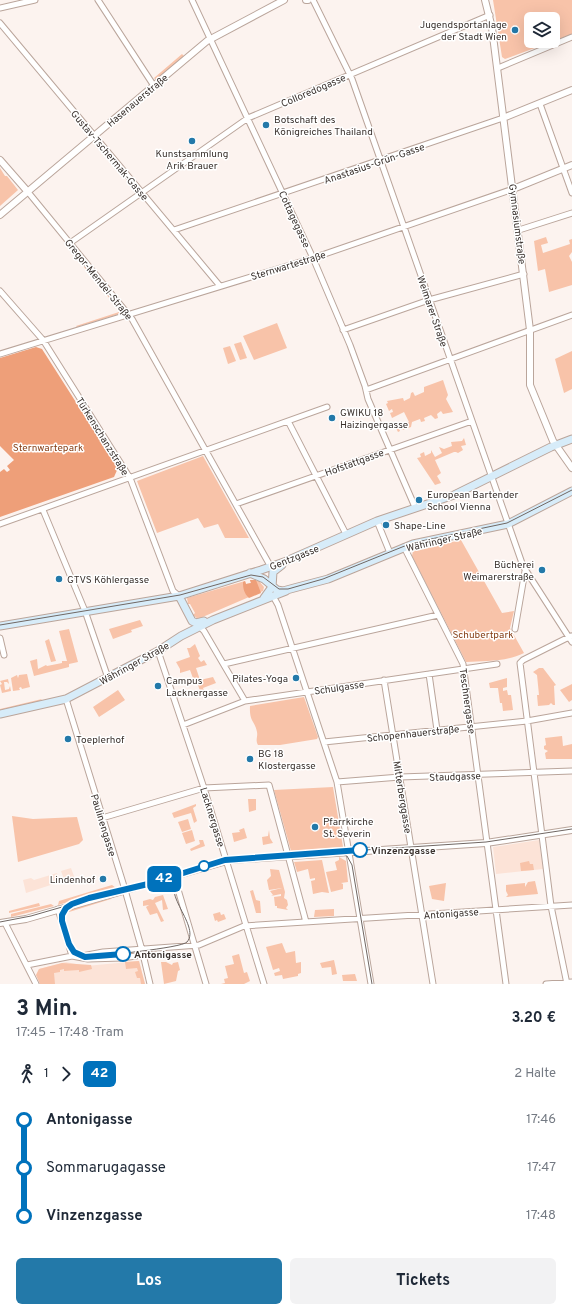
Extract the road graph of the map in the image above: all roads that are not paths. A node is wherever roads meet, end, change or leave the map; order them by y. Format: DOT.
graph roads {
  1 [pos="35,0"];
  2 [pos="98,0"];
  3 [pos="192,0"];
  4 [pos="284,0"];
  5 [pos="313,0"];
  6 [pos="485,0"];
  7 [pos="0,8"];
  8 [pos="490,15"];
  9 [pos="0,23"];
  10 [pos="572,37"];
  11 [pos="211,39"];
  12 [pos="498,68"];
  13 [pos="349,74"];
  14 [pos="154,86"];
  15 [pos="572,90"];
  16 [pos="540,104"];
  17 [pos="248,118"];
  18 [pos="504,118"];
  19 [pos="94,136"];
  20 [pos="0,160"];
  21 [pos="380,160"];
  22 [pos="572,165"];
  23 [pos="564,169"];
  24 [pos="514,189"];
  25 [pos="28,192"];
  26 [pos="142,193"];
  27 [pos="572,193"];
  28 [pos="283,194"];
  29 [pos="572,213"];
  30 [pos="0,215"];
  31 [pos="404,227"];
  32 [pos="174,230"];
  33 [pos="519,230"];
  34 [pos="70,243"];
  35 [pos="313,258"];
  36 [pos="524,274"];
  37 [pos="220,286"];
  38 [pos="0,291"];
  39 [pos="429,300"];
  40 [pos="128,314"];
  41 [pos="572,315"];
  42 [pos="343,330"];
  43 [pos="530,330"];
  44 [pos="43,340"];
  45 [pos="0,354"];
  46 [pos="450,359"];
  47 [pos="366,390"];
  48 [pos="327,407"];
  49 [pos="288,421"];
  50 [pos="472,421"];
  51 [pos="572,439"];
  52 [pos="555,445"];
  53 [pos="390,449"];
  54 [pos="206,450"];
  55 [pos="572,468"];
  56 [pos="316,476"];
  57 [pos="492,477"];
  58 [pos="130,478"];
  59 [pos="572,491"];
  60 [pos="236,504"];
  61 [pos="415,507"];
  62 [pos="43,510"];
  63 [pos="377,521"];
  64 [pos="0,524"];
  65 [pos="508,524"];
  66 [pos="346,534"];
  67 [pos="404,547"];
  68 [pos="390,553"];
  69 [pos="272,570"];
  70 [pos="525,571"];
  71 [pos="250,573"];
  72 [pos="272,587"];
  73 [pos="291,589"];
  74 [pos="179,596"];
  75 [pos="273,596"];
  76 [pos="264,598"];
  77 [pos="85,611"];
  78 [pos="438,615"];
  79 [pos="212,620"];
  80 [pos="0,626"];
  81 [pos="200,626"];
  82 [pos="515,629"];
  83 [pos="0,638"];
  84 [pos="571,639"];
  85 [pos="293,649"];
  86 [pos="158,651"];
  87 [pos="4,655"];
  88 [pos="224,664"];
  89 [pos="497,664"];
  90 [pos="464,669"];
  91 [pos="429,674"];
  92 [pos="108,678"];
  93 [pos="384,680"];
  94 [pos="307,692"];
  95 [pos="66,699"];
  96 [pos="245,701"];
  97 [pos="572,713"];
  98 [pos="0,714"];
  99 [pos="527,721"];
  100 [pos="184,725"];
  101 [pos="472,727"];
  102 [pos="437,730"];
  103 [pos="393,734"];
  104 [pos="324,742"];
  105 [pos="572,771"];
  106 [pos="534,773"];
  107 [pos="478,775"];
  108 [pos="400,778"];
  109 [pos="337,782"];
  110 [pos="204,788"];
  111 [pos="102,818"];
  112 [pos="572,830"];
  113 [pos="542,835"];
  114 [pos="486,843"];
  115 [pos="411,848"];
  116 [pos="349,852"];
  117 [pos="289,856"];
  118 [pos="226,860"];
  119 [pos="174,876"];
  120 [pos="124,890"];
  121 [pos="572,905"];
  122 [pos="551,906"];
  123 [pos="58,909"];
  124 [pos="496,910"];
  125 [pos="422,914"];
  126 [pos="360,918"];
  127 [pos="61,919"];
  128 [pos="306,922"];
  129 [pos="2,923"];
  130 [pos="63,925"];
  131 [pos="247,926"];
  132 [pos="194,945"];
  133 [pos="142,950"];
  134 [pos="74,956"];
  135 [pos="27,965"];
  136 [pos="569,983"];
  137 [pos="36,984"];
  138 [pos="150,984"];
  139 [pos="206,984"];
  140 [pos="264,984"];
  141 [pos="371,984"];
  142 [pos="433,984"];
  143 [pos="506,984"];
  144 [pos="546,984"];
  1 -- 7 [label="street"];
  2 -- 14 [label="street"];
  3 -- 11 [label="street, Cottagegasse"];
  4 -- 11 [label="street, Hasenauerstraße"];
  5 -- 13 [label="street, Weimarer Straße"];
  6 -- 8 [label="street, Gymnasiumstraße"];
  8 -- 12 [label="street, Gymnasiumstraße"];
  8 -- 13 [label="street, Colloredogasse"];
  9 -- 19 [label="street, Gustav-Tschermak-Gasse"];
  10 -- 12 [label="street"];
  11 -- 14 [label="street, Hasenauerstraße"];
  11 -- 17 [label="street, Cottagegasse"];
  12 -- 18 [label="street, Gymnasiumstraße"];
  13 -- 17 [label="street, Colloredogasse"];
  13 -- 21 [label="street, Weimarer Straße"];
  14 -- 19 [label="street, Hasenauerstraße"];
  15 -- 16 [label="street, Anastasius-Grün-Gasse"];
  16 -- 18 [label="street, Anastasius-Grün-Gasse"];
  16 -- 23 [label="street"];
  17 -- 26 [label="street, Colloredogasse"];
  17 -- 28 [label="street, Cottagegasse"];
  18 -- 21 [label="street, Anastasius-Grün-Gasse"];
  18 -- 24 [label="street, Gymnasiumstraße"];
  19 -- 25 [label="street, Hasenauerstraße"];
  19 -- 26 [label="street, Gustav-Tschermak-Gasse"];
  20 -- 25 [label="street, Gregor-Mendel-Straße"];
  21 -- 28 [label="street, Anastasius-Grün-Gasse"];
  21 -- 31 [label="street, Weimarer Straße"];
  22 -- 23 [label="street, Sternwartestraße"];
  23 -- 24 [label="street, Sternwartestraße"];
  23 -- 27 [label="street"];
  24 -- 31 [label="street, Sternwartestraße"];
  24 -- 33 [label="street, Gymnasiumstraße"];
  25 -- 30 [label="street, Hasenauerstraße"];
  25 -- 34 [label="street, Gregor-Mendel-Straße"];
  26 -- 32 [label="street, Gustav-Tschermak-Gasse"];
  26 -- 34 [label="street, Colloredogasse"];
  28 -- 32 [label="street, Anastasius-Grün-Gasse"];
  28 -- 35 [label="street, Cottagegasse"];
  29 -- 33 [label="street"];
  31 -- 35 [label="street, Sternwartestraße"];
  31 -- 39 [label="street, Weimarer Straße"];
  32 -- 37 [label="street, Gustav-Tschermak-Gasse"];
  33 -- 36 [label="street, Gymnasiumstraße"];
  34 -- 40 [label="street, Gregor-Mendel-Straße"];
  35 -- 37 [label="street, Sternwartestraße"];
  35 -- 42 [label="street, Cottagegasse"];
  36 -- 39 [label="street"];
  36 -- 43 [label="street, Gymnasiumstraße"];
  37 -- 40 [label="street, Sternwartestraße"];
  38 -- 44 [label="street, Türkenschanzstraße"];
  39 -- 42 [label="street"];
  39 -- 46 [label="street, Weimarer Straße"];
  40 -- 44 [label="street, Sternwartestraße"];
  40 -- 54 [label="street, Gregor-Mendel-Straße"];
  41 -- 43 [label="street"];
  42 -- 47 [label="street, Cottagegasse"];
  43 -- 46 [label="street"];
  43 -- 52 [label="street, Gymnasiumstraße"];
  44 -- 45 [label="street, Sternwartestraße"];
  44 -- 58 [label="street, Türkenschanzstraße"];
  46 -- 47 [label="street"];
  46 -- 50 [label="street, Weimarer Straße"];
  47 -- 53 [label="street, Cottagegasse"];
  48 -- 49 [label="street"];
  49 -- 54 [label="street"];
  49 -- 56 [label="street"];
  50 -- 53 [label="street, Hofstattgasse"];
  50 -- 57 [label="street, Weimarer Straße"];
  51 -- 52 [label="main road, Gentzgasse"];
  52 -- 55 [label="street, Gymnasiumstraße"];
  52 -- 57 [label="main road, Gentzgasse"];
  53 -- 56 [label="street, Hofstattgasse"];
  53 -- 61 [label="street, Cottagegasse"];
  54 -- 58 [label="street"];
  54 -- 60 [label="street, Gregor-Mendel-Straße"];
  56 -- 60 [label="street, Hofstattgasse"];
  56 -- 66 [label="street"];
  57 -- 61 [label="main road, Gentzgasse"];
  57 -- 65 [label="street, Weimarer Straße"];
  58 -- 62 [label="street"];
  58 -- 74 [label="street, Türkenschanzstraße"];
  59 -- 65 [label="main road, Währinger Straße"];
  60 -- 69 [label="street, Gregor-Mendel-Straße"];
  61 -- 63 [label="main road, Gentzgasse"];
  62 -- 64 [label="street"];
  62 -- 77 [label="street"];
  63 -- 66 [label="main road, Gentzgasse"];
  63 -- 68 [label="street"];
  65 -- 67 [label="main road, Währinger Straße"];
  65 -- 70 [label="street, Weimarer Straße"];
  66 -- 69 [label="main road, Gentzgasse"];
  67 -- 68 [label="main road, Währinger Straße"];
  67 -- 78 [label="street, Teschnergasse"];
  68 -- 73 [label="main road, Währinger Straße"];
  69 -- 71 [label="main road, Gentzgasse"];
  69 -- 72 [label="main road"];
  70 -- 82 [label="street, Weimarer Straße"];
  70 -- 84 [label="street"];
  71 -- 72 [label="main road"];
  71 -- 74 [label="main road, Gentzgasse"];
  72 -- 73 [label="main road, Währinger Straße"];
  72 -- 76 [label="main road"];
  73 -- 75 [label="main road, Währinger Straße"];
  74 -- 77 [label="main road, Gentzgasse"];
  74 -- 79 [label="main road"];
  75 -- 76 [label="main road, Währinger Straße"];
  75 -- 85 [label="street"];
  76 -- 79 [label="main road, Währinger Straße"];
  77 -- 80 [label="main road, Gentzgasse"];
  77 -- 92 [label="street"];
  78 -- 85 [label="street"];
  78 -- 90 [label="street, Teschnergasse"];
  79 -- 81 [label="main road, Währinger Straße"];
  81 -- 86 [label="main road, Währinger Straße"];
  81 -- 88 [label="street"];
  83 -- 87 [label="street"];
  84 -- 99 [label="street"];
  85 -- 88 [label="street"];
  85 -- 94 [label="street"];
  86 -- 92 [label="main road, Währinger Straße"];
  86 -- 100 [label="street, Lacknergasse"];
  88 -- 96 [label="street"];
  89 -- 90 [label="street, Schulgasse"];
  90 -- 91 [label="street, Schulgasse"];
  90 -- 101 [label="street, Teschnergasse"];
  91 -- 93 [label="street, Schulgasse"];
  91 -- 102 [label="street"];
  92 -- 95 [label="main road, Währinger Straße"];
  93 -- 94 [label="street, Schulgasse"];
  93 -- 103 [label="street, Mitterberggasse"];
  94 -- 96 [label="street, Schulgasse"];
  94 -- 104 [label="street"];
  95 -- 98 [label="main road, Währinger Straße"];
  95 -- 111 [label="street, Paulinengasse"];
  96 -- 100 [label="street, Schulgasse"];
  97 -- 99 [label="street, Schopenhauerstraße"];
  99 -- 101 [label="street, Schopenhauerstraße"];
  99 -- 106 [label="street"];
  100 -- 110 [label="street, Lacknergasse"];
  101 -- 102 [label="street, Schopenhauerstraße"];
  101 -- 107 [label="street, Teschnergasse"];
  102 -- 103 [label="street, Schopenhauerstraße"];
  103 -- 104 [label="street, Schopenhauerstraße"];
  103 -- 108 [label="street, Mitterberggasse"];
  104 -- 109 [label="street"];
  105 -- 106 [label="street, Staudgasse"];
  106 -- 107 [label="street, Staudgasse"];
  106 -- 113 [label="street"];
  107 -- 108 [label="street, Staudgasse"];
  107 -- 114 [label="street, Teschnergasse"];
  108 -- 109 [label="street, Staudgasse"];
  108 -- 115 [label="street, Mitterberggasse"];
  109 -- 116 [label="street"];
  110 -- 111 [label="street"];
  110 -- 117 [label="street"];
  110 -- 118 [label="street, Lacknergasse"];
  111 -- 120 [label="street, Paulinengasse"];
  112 -- 113 [label="street"];
  113 -- 114 [label="street"];
  113 -- 122 [label="street"];
  114 -- 115 [label="street"];
  114 -- 124 [label="street, Teschnergasse"];
  115 -- 116 [label="street"];
  115 -- 125 [label="street, Mitterberggasse"];
  116 -- 117 [label="street"];
  116 -- 126 [label="street"];
  117 -- 118 [label="street"];
  117 -- 128 [label="street"];
  118 -- 119 [label="street"];
  118 -- 131 [label="street, Lacknergasse"];
  119 -- 120 [label="street"];
  119 -- 132 [label="street"];
  120 -- 123 [label="street"];
  120 -- 133 [label="street, Paulinengasse"];
  121 -- 122 [label="street, Antonigasse"];
  122 -- 124 [label="street, Antonigasse"];
  122 -- 136 [label="street"];
  123 -- 127 [label="street"];
  123 -- 129 [label="street"];
  124 -- 125 [label="street, Antonigasse"];
  124 -- 143 [label="street"];
  125 -- 126 [label="street, Antonigasse"];
  125 -- 142 [label="street, Mitterberggasse"];
  126 -- 128 [label="street, Antonigasse"];
  126 -- 141 [label="street"];
  128 -- 131 [label="street, Antonigasse"];
  129 -- 135 [label="street"];
  130 -- 134 [label="street"];
  131 -- 132 [label="street, Antonigasse"];
  131 -- 140 [label="street, Lacknergasse"];
  132 -- 133 [label="street, Antonigasse"];
  132 -- 139 [label="street"];
  133 -- 134 [label="street, Antonigasse"];
  133 -- 138 [label="street, Paulinengasse"];
  134 -- 135 [label="street, Antonigasse"];
  135 -- 137 [label="street"];
  136 -- 144 [label="street"];
}
